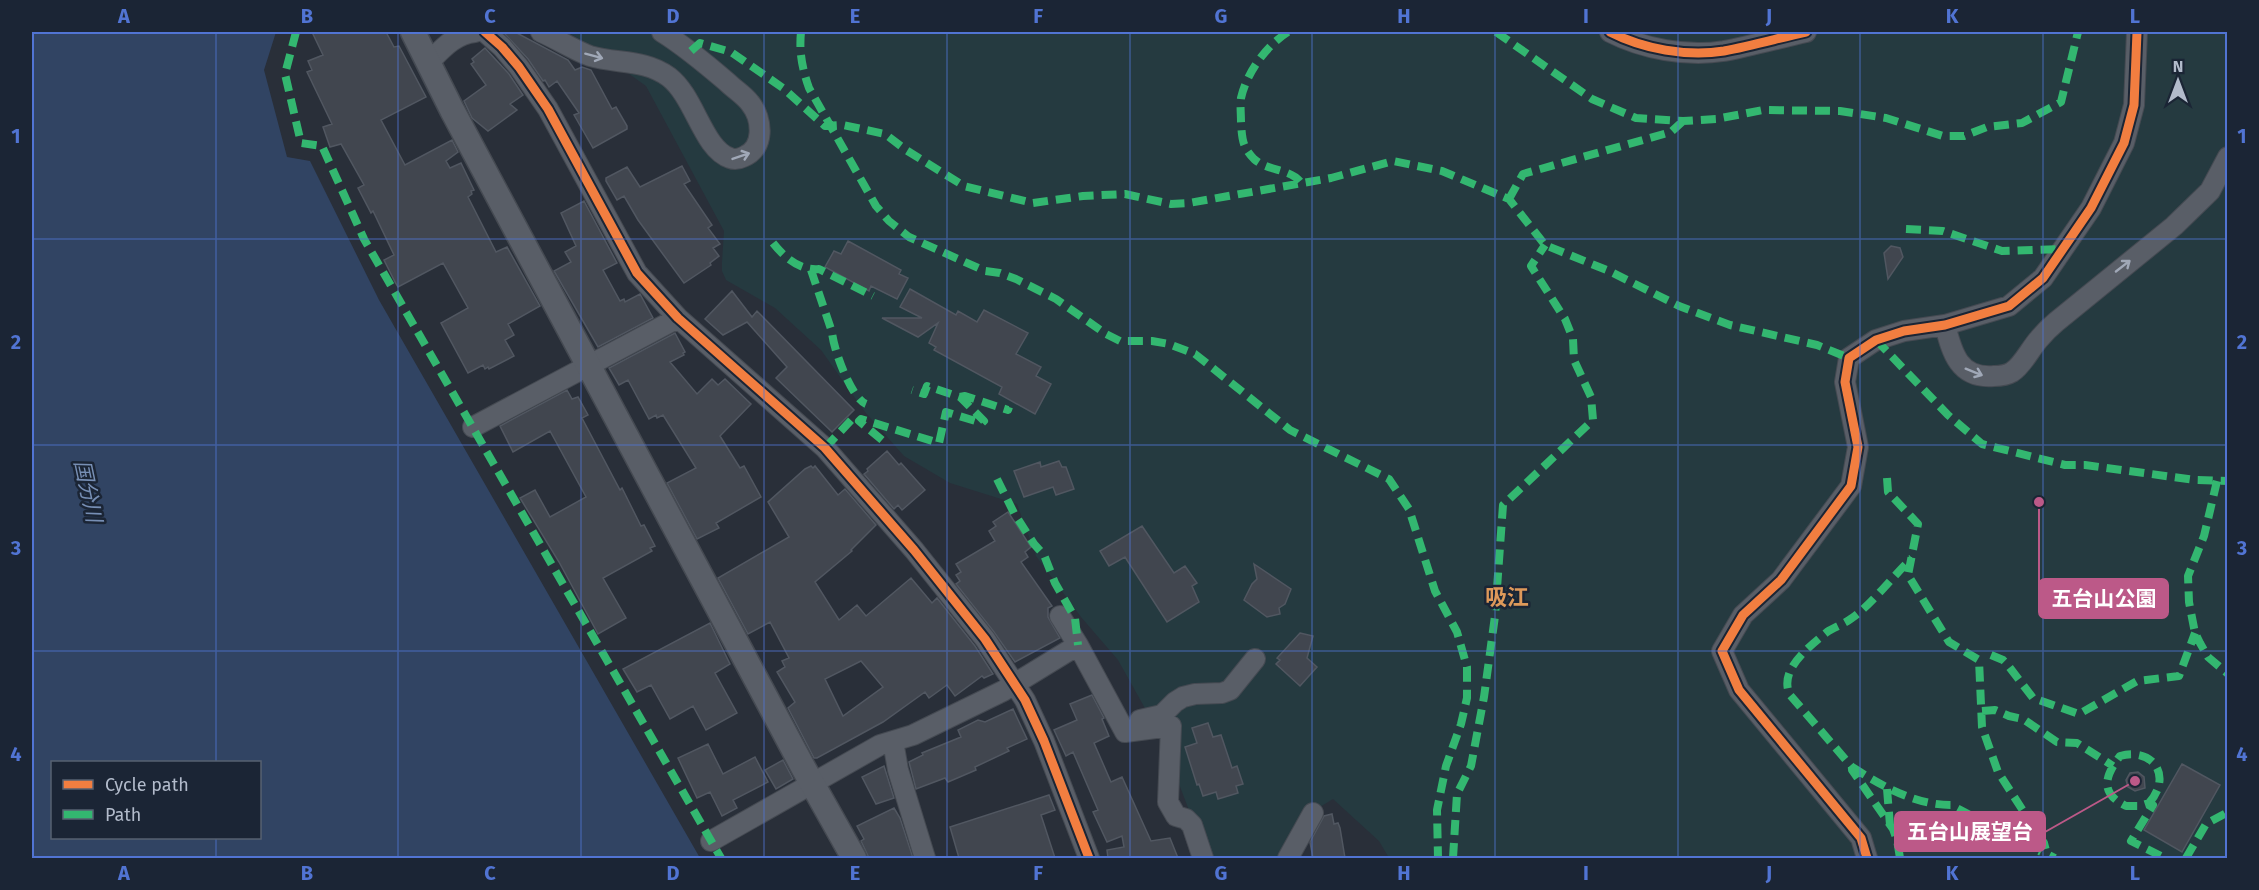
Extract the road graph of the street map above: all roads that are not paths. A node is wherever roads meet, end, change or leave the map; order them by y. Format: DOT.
graph roads {
  1 [pos="412,32"];
  2 [pos="475,32"];
  3 [pos="485,32"];
  4 [pos="542,32"];
  5 [pos="662,32"];
  6 [pos="1610,32"];
  7 [pos="1806,32"];
  8 [pos="2137,32"];
  9 [pos="429,62"];
  10 [pos="2228,157"];
  11 [pos="678,318"];
  12 [pos="1945,325"];
  13 [pos="589,365"];
  14 [pos="473,427"];
  15 [pos="1060,616"];
  16 [pos="1078,645"];
  17 [pos="1256,659"];
  18 [pos="1016,683"];
  19 [pos="1120,724"];
  20 [pos="893,741"];
  21 [pos="812,784"];
  22 [pos="1313,813"];
  23 [pos="711,841"];
  24 [pos="854,858"];
  25 [pos="925,858"];
  26 [pos="1089,858"];
  27 [pos="1203,858"];
  28 [pos="1288,858"];
  29 [pos="1867,858"];
  1 -- 9 [label="street"];
  2 -- 9 [label="street"];
  3 -- 11 [label="street"];
  4 -- 5 [label="street, one-way"];
  6 -- 7 [label="street"];
  8 -- 12 [label="street"];
  9 -- 13 [label="street"];
  12 -- 10 [label="street, one-way"];
  11 -- 13 [label="street"];
  11 -- 18 [label="street"];
  12 -- 29 [label="street"];
  13 -- 14 [label="street"];
  13 -- 21 [label="street"];
  15 -- 16 [label="street"];
  16 -- 18 [label="street"];
  16 -- 19 [label="street"];
  17 -- 19 [label="street"];
  18 -- 20 [label="street"];
  18 -- 26 [label="street"];
  19 -- 27 [label="street"];
  20 -- 21 [label="street"];
  20 -- 25 [label="street"];
  21 -- 23 [label="street"];
  21 -- 24 [label="street"];
  22 -- 28 [label="street"];
}
